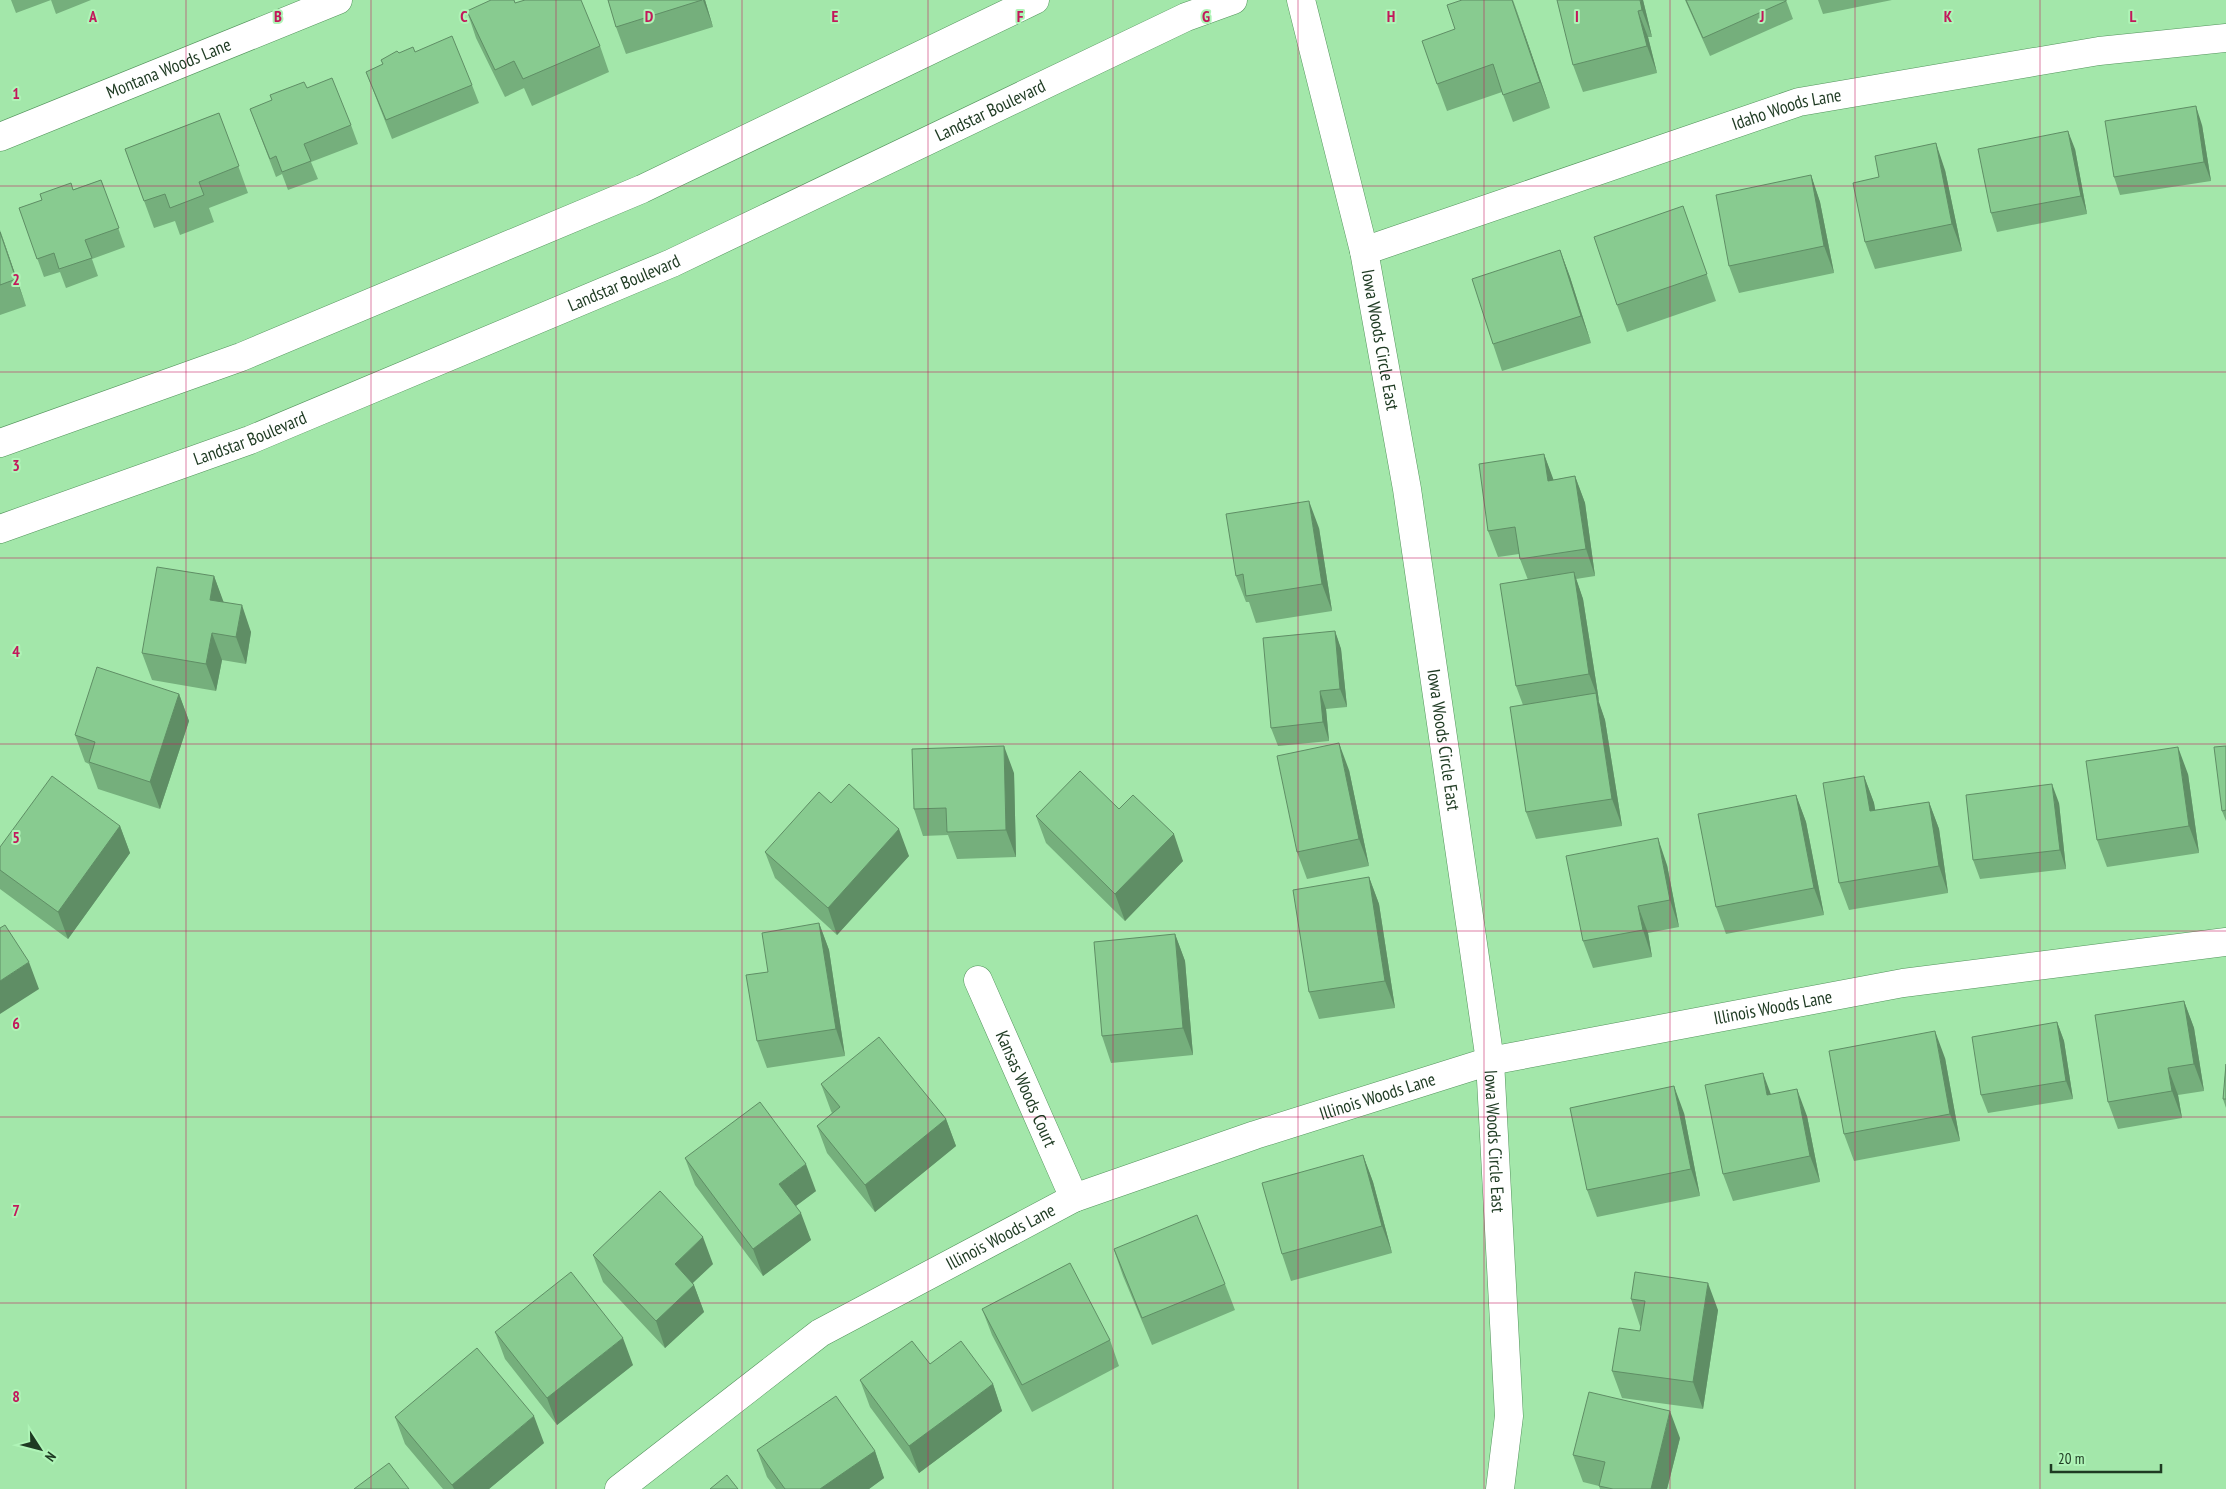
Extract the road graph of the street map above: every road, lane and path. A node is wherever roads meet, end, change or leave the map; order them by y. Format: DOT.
graph roads {
  1 [pos="338,0"];
  2 [pos="1035,0"];
  3 [pos="1232,0"];
  4 [pos="1301,0"];
  5 [pos="2226,38"];
  6 [pos="0,138"];
  7 [pos="1364,251"];
  8 [pos="0,443"];
  9 [pos="0,529"];
  10 [pos="2226,942"];
  11 [pos="978,980"];
  12 [pos="1490,1061"];
  13 [pos="1074,1198"];
  14 [pos="620,1489"];
  15 [pos="1500,1489"];
  1 -- 6 [label="street, Montana Woods Lane"];
  2 -- 8 [label="street"];
  3 -- 9 [label="street, Landstar Boulevard"];
  4 -- 7 [label="street, Iowa Woods Circle East"];
  5 -- 7 [label="street, Idaho Woods Lane"];
  7 -- 12 [label="street, Iowa Woods Circle East"];
  10 -- 12 [label="street, Illinois Woods Lane"];
  11 -- 13 [label="street, Kansas Woods Court"];
  12 -- 13 [label="street, Illinois Woods Lane"];
  12 -- 15 [label="street, Iowa Woods Circle East"];
  13 -- 14 [label="street, Illinois Woods Lane"];
}
